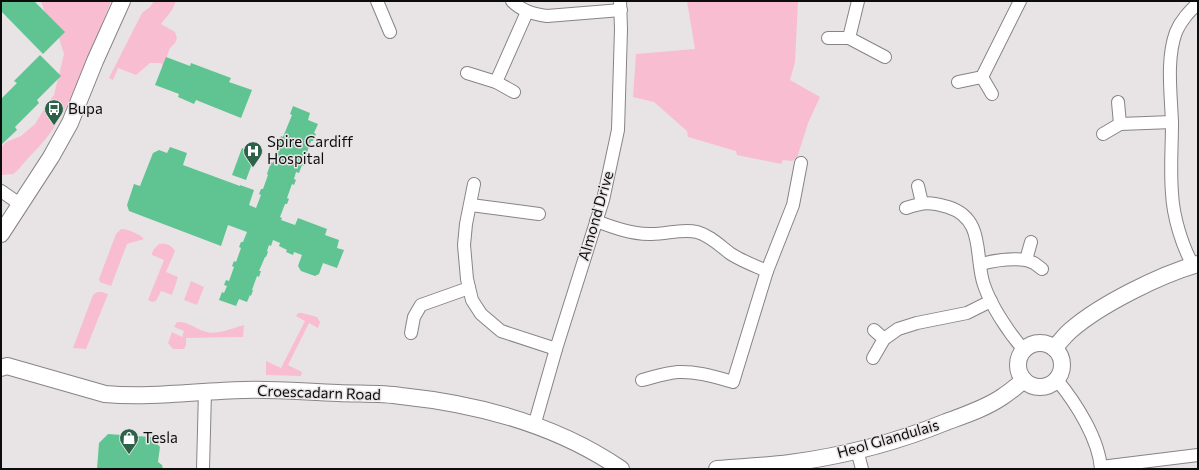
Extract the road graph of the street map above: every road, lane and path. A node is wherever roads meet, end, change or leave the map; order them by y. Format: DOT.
graph roads {
  1 [pos="122,1"];
  2 [pos="377,1"];
  3 [pos="512,1"];
  4 [pos="858,1"];
  5 [pos="1020,1"];
  6 [pos="1198,3"];
  7 [pos="620,6"];
  8 [pos="527,12"];
  9 [pos="390,32"];
  10 [pos="828,38"];
  11 [pos="849,38"];
  12 [pos="885,57"];
  13 [pos="467,73"];
  14 [pos="982,77"];
  15 [pos="496,82"];
  16 [pos="958,82"];
  17 [pos="514,92"];
  18 [pos="992,94"];
  19 [pos="1118,102"];
  20 [pos="1172,122"];
  21 [pos="1120,124"];
  22 [pos="1103,134"];
  23 [pos="801,163"];
  24 [pos="474,184"];
  25 [pos="918,186"];
  26 [pos="1,191"];
  27 [pos="922,203"];
  28 [pos="21,205"];
  29 [pos="470,205"];
  30 [pos="906,208"];
  31 [pos="539,214"];
  32 [pos="596,221"];
  33 [pos="1,234"];
  34 [pos="1031,242"];
  35 [pos="1026,260"];
  36 [pos="981,264"];
  37 [pos="1196,265"];
  38 [pos="1042,269"];
  39 [pos="767,271"];
  40 [pos="469,288"];
  41 [pos="991,301"];
  42 [pos="874,330"];
  43 [pos="411,333"];
  44 [pos="884,339"];
  45 [pos="1054,348"];
  46 [pos="556,349"];
  47 [pos="1024,350"];
  48 [pos="873,358"];
  49 [pos="3,365"];
  50 [pos="642,380"];
  51 [pos="1024,380"];
  52 [pos="1057,380"];
  53 [pos="206,391"];
  54 [pos="534,426"];
  55 [pos="857,450"];
  56 [pos="1198,455"];
  57 [pos="1101,468"];
  58 [pos="203,469"];
  59 [pos="621,469"];
  60 [pos="717,469"];
  61 [pos="862,469"];
  1 -- 28 [label="street"];
  2 -- 9 [label="street"];
  3 -- 8 [label="street"];
  4 -- 11 [label="street"];
  5 -- 14 [label="street"];
  6 -- 20 [label="street"];
  7 -- 8 [label="street"];
  7 -- 32 [label="street, Almond Drive"];
  8 -- 15 [label="street"];
  10 -- 11 [label="street"];
  11 -- 12 [label="street"];
  13 -- 15 [label="street"];
  14 -- 16 [label="street"];
  14 -- 18 [label="street"];
  15 -- 17 [label="street"];
  19 -- 21 [label="street"];
  20 -- 21 [label="street"];
  20 -- 37 [label="street"];
  21 -- 22 [label="street"];
  23 -- 39 [label="street"];
  24 -- 29 [label="street"];
  25 -- 27 [label="street"];
  26 -- 28 [label="street"];
  27 -- 30 [label="street"];
  27 -- 36 [label="street"];
  28 -- 33 [label="street"];
  29 -- 31 [label="street"];
  29 -- 40 [label="street"];
  32 -- 39 [label="street"];
  32 -- 46 [label="street, Almond Drive"];
  34 -- 35 [label="street"];
  35 -- 36 [label="street"];
  35 -- 38 [label="street"];
  36 -- 41 [label="street"];
  37 -- 45 [label="street"];
  39 -- 50 [label="street"];
  40 -- 43 [label="street"];
  40 -- 46 [label="street"];
  41 -- 44 [label="street"];
  41 -- 47 [label="street"];
  42 -- 44 [label="street"];
  44 -- 48 [label="street"];
  45 -- 47 [label="street"];
  45 -- 52 [label="street"];
  46 -- 54 [label="street, Almond Drive"];
  47 -- 51 [label="street"];
  49 -- 53 [label="street, Croescadarn Road"];
  51 -- 52 [label="street"];
  51 -- 55 [label="street, Heol Glandulais"];
  52 -- 57 [label="street"];
  53 -- 54 [label="street, Croescadarn Road"];
  53 -- 58 [label="street"];
  54 -- 59 [label="street, Croescadarn Road"];
  55 -- 60 [label="street, Heol Glandulais"];
  55 -- 61 [label="street"];
  56 -- 57 [label="street"];
}
